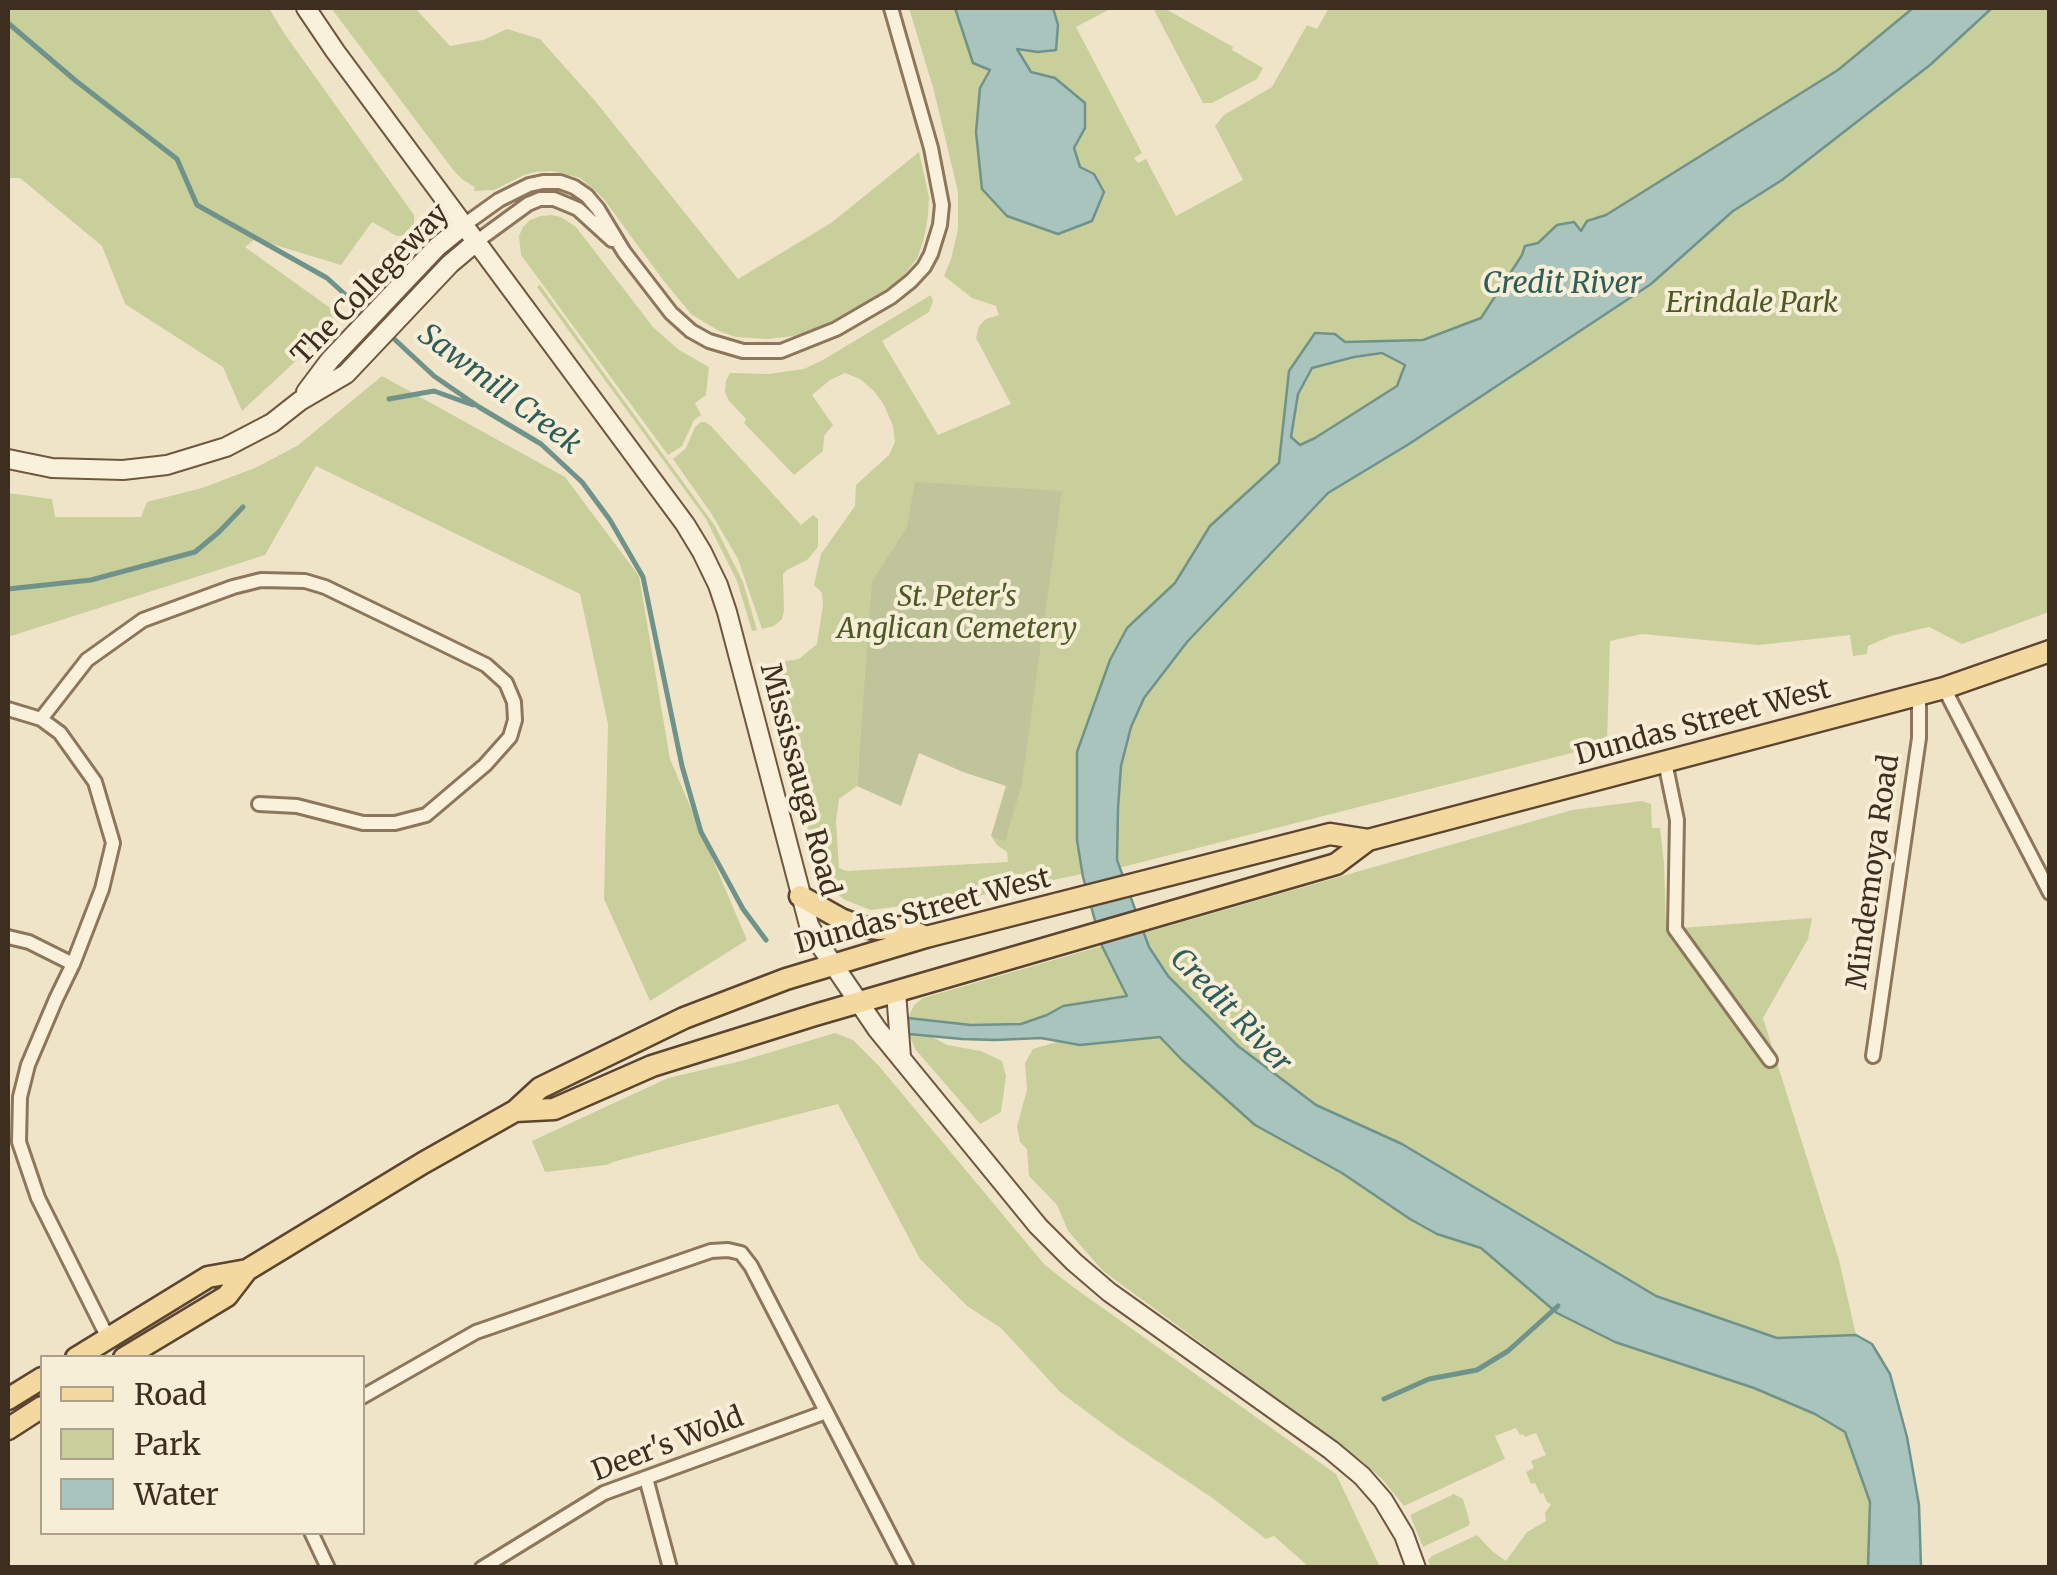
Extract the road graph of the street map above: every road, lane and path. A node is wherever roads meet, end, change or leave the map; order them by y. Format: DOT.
graph roads {
  1 [pos="306,8"];
  2 [pos="892,8"];
  3 [pos="464,225"];
  4 [pos="476,242"];
  5 [pos="624,252"];
  6 [pos="300,401"];
  7 [pos="8,459"];
  8 [pos="2050,650"];
  9 [pos="1944,688"];
  10 [pos="1920,695"];
  11 [pos="8,709"];
  12 [pos="41,718"];
  13 [pos="1665,762"];
  14 [pos="259,804"];
  15 [pos="1368,840"];
  16 [pos="2050,893"];
  17 [pos="800,896"];
  18 [pos="8,937"];
  19 [pos="926,937"];
  20 [pos="74,964"];
  21 [pos="833,964"];
  22 [pos="896,992"];
  23 [pos="859,1003"];
  24 [pos="1873,1056"];
  25 [pos="901,1058"];
  26 [pos="1770,1060"];
  27 [pos="516,1111"];
  28 [pos="247,1270"];
  29 [pos="108,1338"];
  30 [pos="81,1355"];
  31 [pos="129,1355"];
  32 [pos="40,1379"];
  33 [pos="365,1395"];
  34 [pos="8,1399"];
  35 [pos="40,1408"];
  36 [pos="826,1412"];
  37 [pos="8,1428"];
  38 [pos="646,1478"];
  39 [pos="312,1535"];
  40 [pos="328,1568"];
  41 [pos="482,1568"];
  42 [pos="670,1568"];
  43 [pos="907,1568"];
  44 [pos="1416,1568"];
  1 -- 3 [label="main road, Mississauga Road"];
  2 -- 5 [label="street, The Collegeway"];
  3 -- 4 [label="main road, Mississauga Road"];
  3 -- 5 [label="street, The Collegeway"];
  3 -- 6 [label="main road, The Collegeway"];
  4 -- 5 [label="street, The Collegeway"];
  4 -- 6 [label="main road, The Collegeway"];
  4 -- 17 [label="main road, Mississauga Road"];
  6 -- 7 [label="main road, The Collegeway"];
  8 -- 9 [label="main road, Dundas Street West"];
  9 -- 10 [label="main road, Dundas Street West"];
  9 -- 16 [label="street"];
  10 -- 13 [label="main road, Dundas Street West"];
  10 -- 24 [label="street, Mindemoya Road"];
  11 -- 12 [label="street"];
  12 -- 14 [label="street"];
  12 -- 20 [label="street"];
  13 -- 15 [label="main road, Dundas Street West"];
  13 -- 26 [label="street"];
  15 -- 19 [label="main road, Dundas Street West"];
  15 -- 22 [label="main road, Dundas Street West"];
  17 -- 19 [label="main road"];
  17 -- 21 [label="main road, Mississauga Road"];
  18 -- 20 [label="street"];
  19 -- 21 [label="main road, Dundas Street West"];
  20 -- 29 [label="street"];
  21 -- 23 [label="main road, Mississauga Road"];
  21 -- 27 [label="main road, Dundas Street West"];
  22 -- 23 [label="main road, Dundas Street West"];
  22 -- 25 [label="main road"];
  23 -- 25 [label="main road, Mississauga Road"];
  23 -- 27 [label="main road, Dundas Street West"];
  25 -- 44 [label="main road, Mississauga Road"];
  27 -- 28 [label="main road, Dundas Street West"];
  28 -- 29 [label="main road, Dundas Street West"];
  28 -- 31 [label="main road, Dundas Street West"];
  29 -- 30 [label="main road, Dundas Street West"];
  32 -- 34 [label="main road"];
  33 -- 36 [label="street"];
  35 -- 37 [label="main road"];
  36 -- 38 [label="street, Deer's Wold"];
  36 -- 43 [label="street"];
  38 -- 41 [label="street, Deer's Wold"];
  38 -- 42 [label="street"];
  39 -- 40 [label="street"];
}
